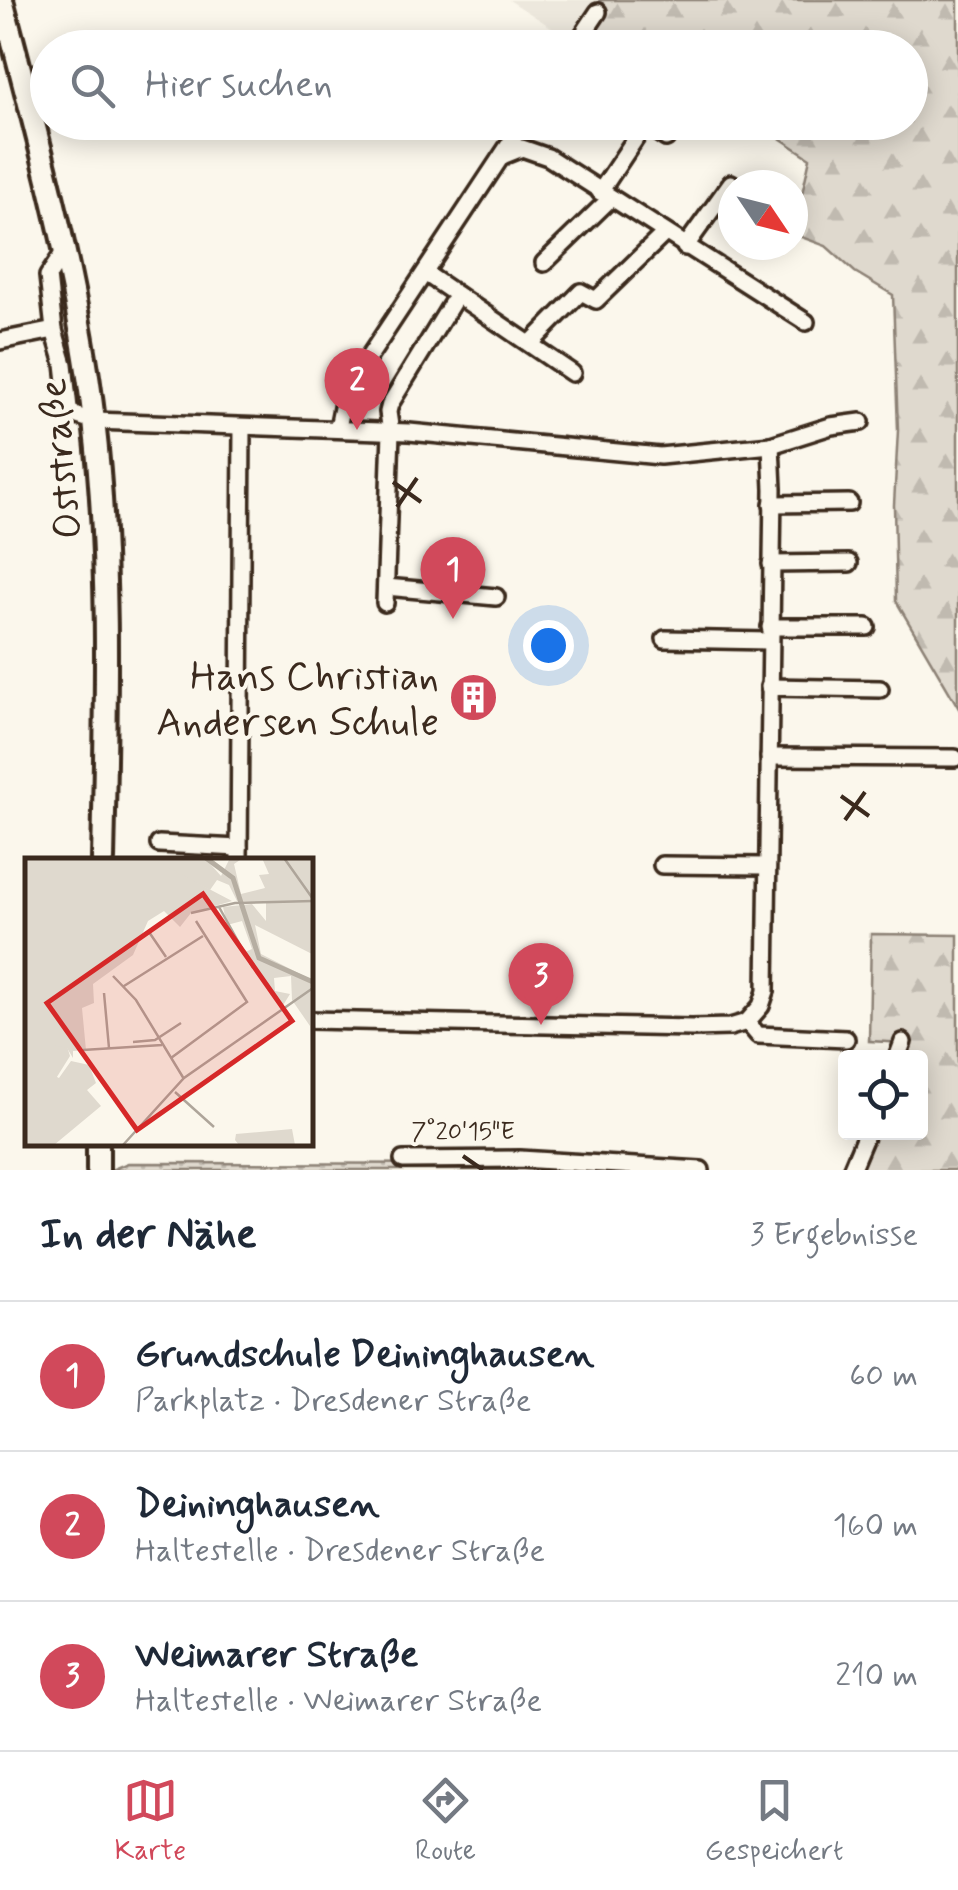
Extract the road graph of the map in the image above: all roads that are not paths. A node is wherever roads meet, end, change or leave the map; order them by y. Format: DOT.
graph roads {
  1 [pos="2,0"];
  2 [pos="598,12"];
  3 [pos="586,30"];
  4 [pos="30,109"];
  5 [pos="38,140"];
  6 [pos="512,140"];
  7 [pos="635,140"];
  8 [pos="502,156"];
  9 [pos="605,195"];
  10 [pos="718,200"];
  11 [pos="665,234"];
  12 [pos="685,246"];
  13 [pos="66,249"];
  14 [pos="544,263"];
  15 [pos="425,273"];
  16 [pos="457,295"];
  17 [pos="806,322"];
  18 [pos="54,330"];
  19 [pos="0,341"];
  20 [pos="530,344"];
  21 [pos="572,373"];
  22 [pos="94,421"];
  23 [pos="861,422"];
  24 [pos="242,426"];
  25 [pos="338,428"];
  26 [pos="392,432"];
  27 [pos="771,444"];
  28 [pos="849,503"];
  29 [pos="772,504"];
  30 [pos="849,563"];
  31 [pos="771,564"];
  32 [pos="496,597"];
  33 [pos="866,628"];
  34 [pos="769,634"];
  35 [pos="665,639"];
  36 [pos="769,687"];
  37 [pos="880,689"];
  38 [pos="769,758"];
  39 [pos="955,758"];
  40 [pos="159,844"];
  41 [pos="239,854"];
  42 [pos="104,858"];
  43 [pos="662,865"];
  44 [pos="766,866"];
  45 [pos="312,1020"];
  46 [pos="747,1022"];
  47 [pos="846,1039"];
  48 [pos="863,1140"];
  49 [pos="403,1160"];
  50 [pos="701,1170"];
  51 [pos="850,1170"];
  1 -- 4 [label="main road, Oststraße"];
  2 -- 3 [label="street"];
  5 -- 13 [label="main road, Oststraße"];
  6 -- 8 [label="street"];
  7 -- 9 [label="street"];
  8 -- 9 [label="street"];
  8 -- 15 [label="street"];
  9 -- 11 [label="street"];
  9 -- 14 [label="street"];
  10 -- 12 [label="street"];
  11 -- 12 [label="street"];
  11 -- 20 [label="street"];
  12 -- 17 [label="street"];
  13 -- 18 [label="street"];
  13 -- 22 [label="main road, Oststraße"];
  15 -- 16 [label="street"];
  15 -- 25 [label="street"];
  16 -- 20 [label="street"];
  16 -- 26 [label="street"];
  18 -- 19 [label="street"];
  18 -- 22 [label="street"];
  20 -- 21 [label="street"];
  22 -- 24 [label="street"];
  22 -- 42 [label="main road, Oststraße"];
  23 -- 27 [label="street"];
  24 -- 25 [label="street"];
  24 -- 41 [label="street"];
  25 -- 26 [label="street"];
  26 -- 27 [label="street"];
  26 -- 32 [label="street"];
  27 -- 29 [label="street"];
  28 -- 29 [label="street"];
  29 -- 31 [label="street"];
  30 -- 31 [label="street"];
  31 -- 34 [label="street"];
  33 -- 34 [label="street"];
  34 -- 35 [label="street"];
  34 -- 36 [label="street"];
  36 -- 37 [label="street"];
  36 -- 38 [label="street"];
  38 -- 39 [label="street"];
  38 -- 44 [label="street"];
  40 -- 41 [label="street"];
  43 -- 44 [label="street"];
  44 -- 46 [label="street"];
  45 -- 46 [label="street"];
  46 -- 47 [label="street"];
  48 -- 51 [label="street"];
  49 -- 50 [label="street"];
}
